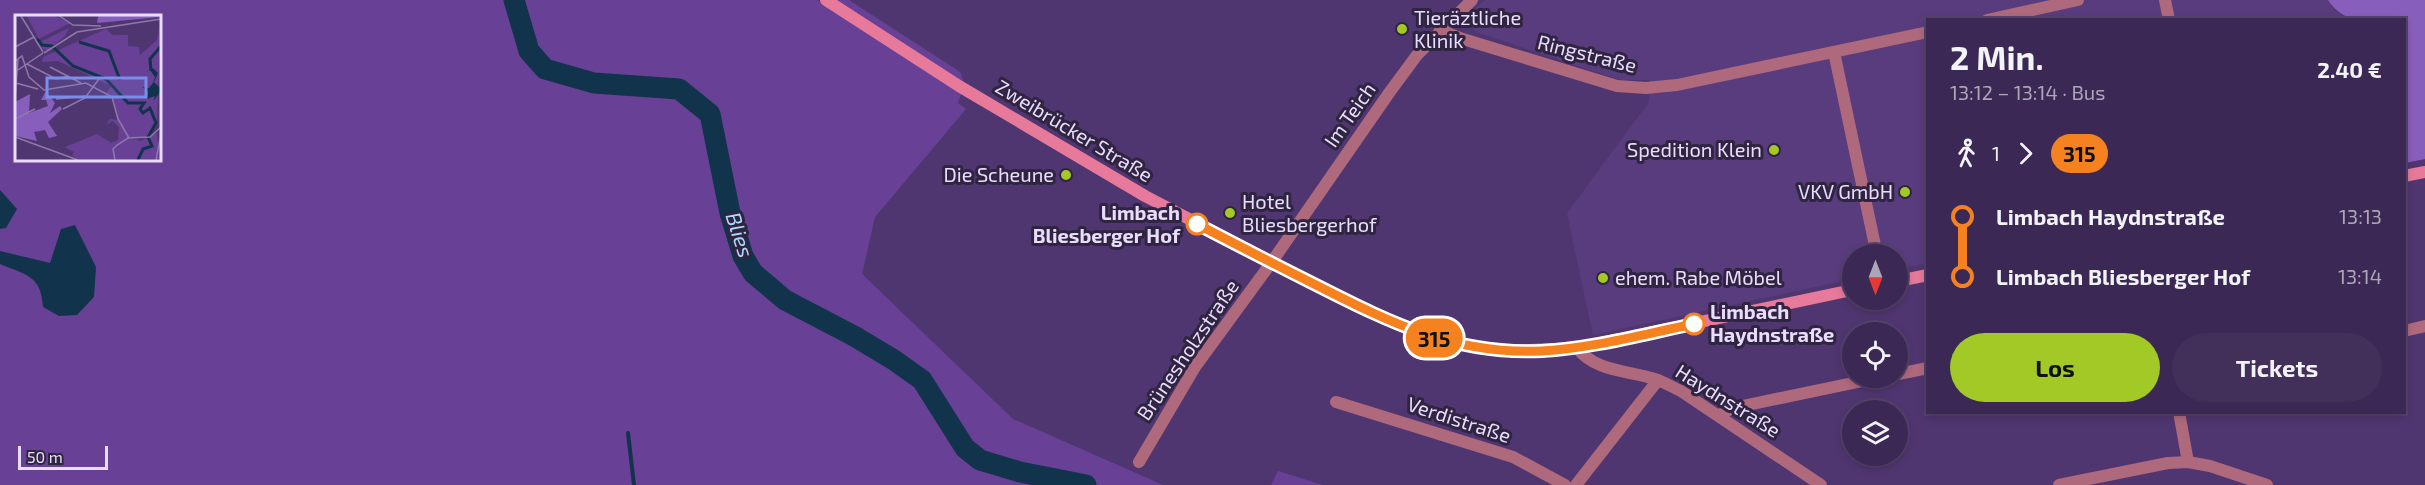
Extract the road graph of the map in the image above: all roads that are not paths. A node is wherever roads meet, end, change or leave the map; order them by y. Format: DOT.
graph roads {
  1 [pos="826,0"];
  2 [pos="1472,0"];
  3 [pos="2078,0"];
  4 [pos="2165,0"];
  5 [pos="1996,18"];
  6 [pos="2169,18"];
  7 [pos="1440,30"];
  8 [pos="1926,32"];
  9 [pos="1834,52"];
  10 [pos="2425,172"];
  11 [pos="2406,176"];
  12 [pos="1875,244"];
  13 [pos="1272,263"];
  14 [pos="1926,275"];
  15 [pos="1908,279"];
  16 [pos="1842,292"];
  17 [pos="2425,326"];
  18 [pos="2406,331"];
  19 [pos="1577,348"];
  20 [pos="1926,368"];
  21 [pos="1908,372"];
  22 [pos="1658,380"];
  23 [pos="1842,385"];
  24 [pos="1336,402"];
  25 [pos="2179,414"];
  26 [pos="1719,415"];
  27 [pos="1139,462"];
  28 [pos="2188,462"];
  29 [pos="1565,485"];
  30 [pos="1576,485"];
  31 [pos="1821,485"];
  32 [pos="2059,485"];
  33 [pos="2267,485"];
  1 -- 13 [label="street, Zweibrücker Straße"];
  2 -- 7 [label="street, Im Teich"];
  3 -- 5 [label="street"];
  4 -- 6 [label="street"];
  7 -- 9 [label="street, Ringstraße"];
  7 -- 13 [label="street, Im Teich"];
  8 -- 9 [label="street, Ringstraße"];
  9 -- 12 [label="street"];
  10 -- 11 [label="street"];
  13 -- 19 [label="street, Zweibrücker Straße"];
  13 -- 27 [label="street, Brünesholzstraße"];
  14 -- 15 [label="street"];
  16 -- 19 [label="street, Zweibrücker Straße"];
  17 -- 18 [label="street"];
  19 -- 22 [label="street, Haydnstraße"];
  20 -- 21 [label="street"];
  22 -- 26 [label="street, Haydnstraße"];
  22 -- 30 [label="street"];
  23 -- 26 [label="street"];
  24 -- 29 [label="street, Verdistraße"];
  25 -- 28 [label="street"];
  26 -- 31 [label="street, Haydnstraße"];
  28 -- 32 [label="street"];
  28 -- 33 [label="street"];
}
